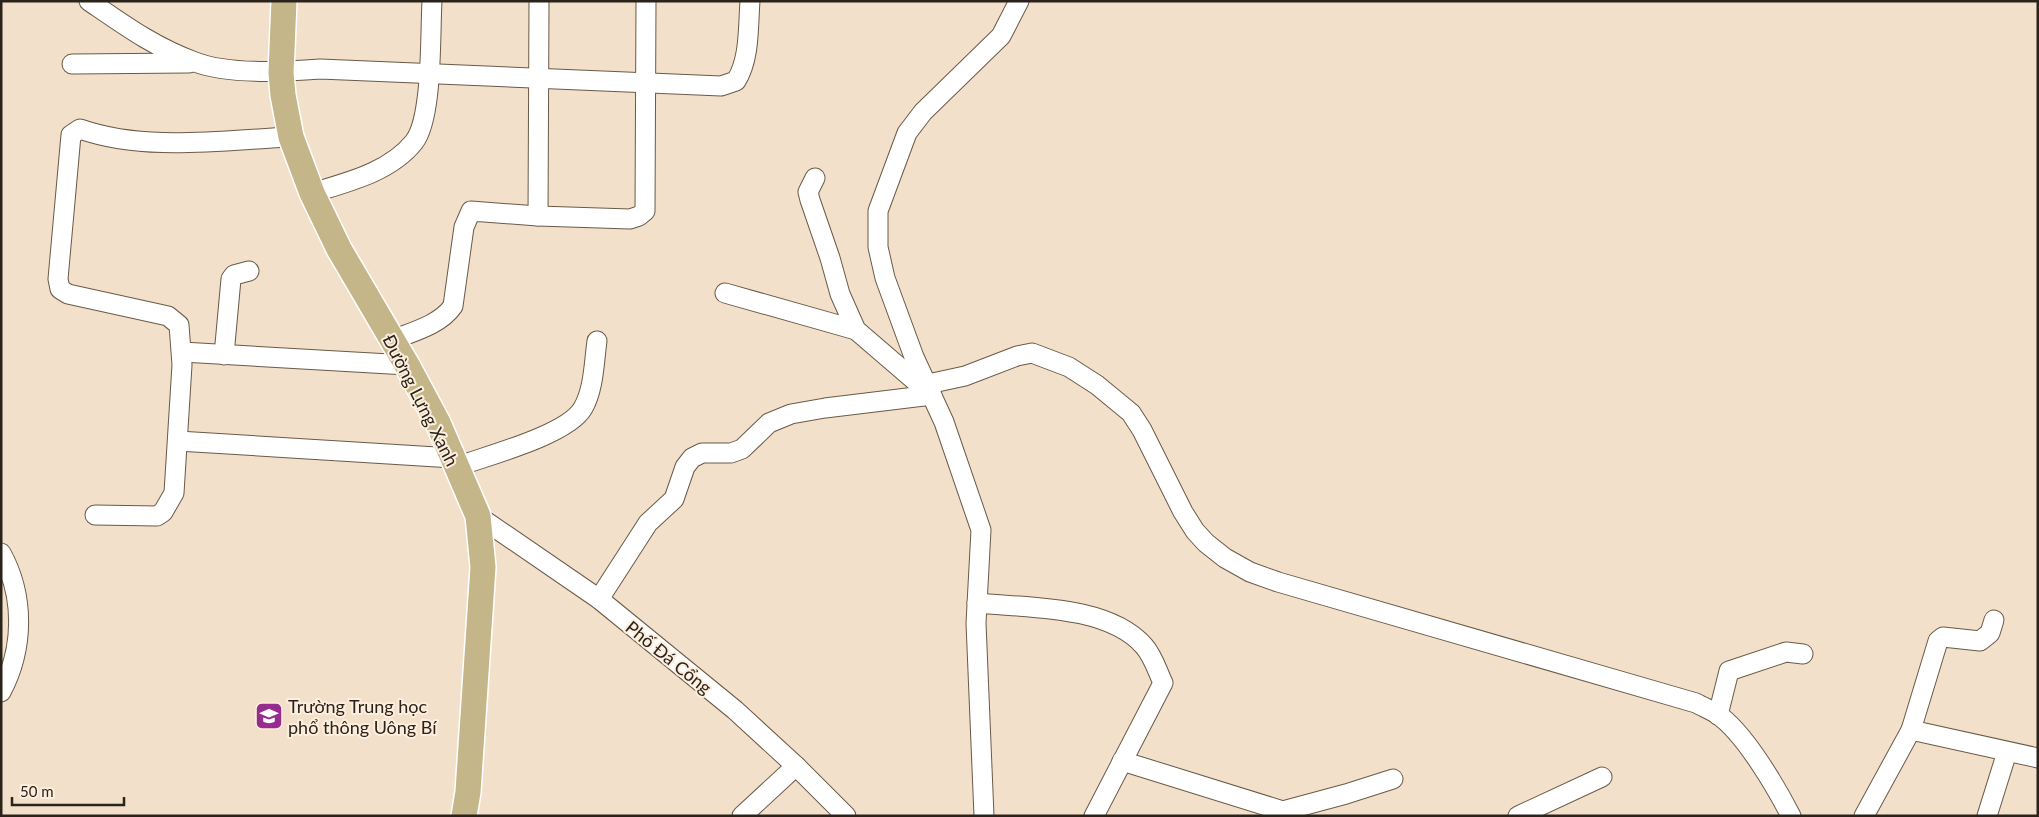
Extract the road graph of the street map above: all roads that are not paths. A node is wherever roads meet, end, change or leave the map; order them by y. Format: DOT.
graph roads {
  1 [pos="89,1"];
  2 [pos="284,1"];
  3 [pos="432,1"];
  4 [pos="539,1"];
  5 [pos="646,1"];
  6 [pos="750,1"];
  7 [pos="1019,1"];
  8 [pos="196,63"];
  9 [pos="72,64"];
  10 [pos="280,73"];
  11 [pos="429,73"];
  12 [pos="537,79"];
  13 [pos="644,82"];
  14 [pos="292,137"];
  15 [pos="816,178"];
  16 [pos="312,193"];
  17 [pos="538,216"];
  18 [pos="249,271"];
  19 [pos="725,293"];
  20 [pos="856,330"];
  21 [pos="392,340"];
  22 [pos="597,341"];
  23 [pos="182,352"];
  24 [pos="224,355"];
  25 [pos="407,365"];
  26 [pos="930,390"];
  27 [pos="178,441"];
  28 [pos="455,463"];
  29 [pos="95,515"];
  30 [pos="478,516"];
  31 [pos="1,553"];
  32 [pos="599,599"];
  33 [pos="977,603"];
  34 [pos="1994,620"];
  35 [pos="1803,654"];
  36 [pos="1,692"];
  37 [pos="1718,715"];
  38 [pos="1911,730"];
  39 [pos="2007,752"];
  40 [pos="2038,758"];
  41 [pos="1122,761"];
  42 [pos="796,766"];
  43 [pos="1602,777"];
  44 [pos="1393,779"];
  45 [pos="1284,814"];
  46 [pos="464,816"];
  47 [pos="742,816"];
  48 [pos="846,816"];
  49 [pos="984,816"];
  50 [pos="1094,816"];
  51 [pos="1518,816"];
  52 [pos="1791,816"];
  53 [pos="1864,816"];
  54 [pos="1987,816"];
  1 -- 8 [label="street"];
  2 -- 10 [label="main road, Đường Lựng Xanh"];
  3 -- 11 [label="street"];
  4 -- 12 [label="street"];
  5 -- 13 [label="street"];
  6 -- 13 [label="street"];
  7 -- 26 [label="street"];
  8 -- 9 [label="street"];
  8 -- 10 [label="street"];
  10 -- 11 [label="street"];
  10 -- 14 [label="main road, Đường Lựng Xanh"];
  11 -- 12 [label="street"];
  11 -- 16 [label="street"];
  12 -- 13 [label="street"];
  12 -- 17 [label="street"];
  13 -- 17 [label="street"];
  14 -- 16 [label="main road, Đường Lựng Xanh"];
  14 -- 23 [label="street"];
  15 -- 20 [label="street"];
  16 -- 21 [label="main road, Đường Lựng Xanh"];
  17 -- 21 [label="street"];
  18 -- 24 [label="street"];
  19 -- 20 [label="street"];
  20 -- 26 [label="street"];
  21 -- 25 [label="main road, Đường Lựng Xanh"];
  22 -- 28 [label="street"];
  23 -- 24 [label="street"];
  23 -- 27 [label="street"];
  24 -- 25 [label="street"];
  25 -- 28 [label="main road, Đường Lựng Xanh"];
  26 -- 32 [label="street"];
  26 -- 33 [label="street"];
  26 -- 37 [label="street"];
  27 -- 28 [label="street"];
  27 -- 29 [label="street"];
  28 -- 30 [label="main road, Đường Lựng Xanh"];
  30 -- 32 [label="street, Phố Đá Cổng"];
  30 -- 46 [label="main road, Đường Lựng Xanh"];
  31 -- 36 [label="street"];
  32 -- 42 [label="street, Phố Đá Cổng"];
  33 -- 41 [label="street"];
  33 -- 49 [label="street"];
  34 -- 38 [label="street"];
  35 -- 37 [label="street"];
  37 -- 52 [label="street"];
  38 -- 39 [label="street"];
  38 -- 53 [label="street"];
  39 -- 40 [label="street"];
  39 -- 54 [label="street"];
  41 -- 45 [label="street"];
  41 -- 50 [label="street"];
  42 -- 47 [label="street"];
  42 -- 48 [label="street, Phố Đá Cổng"];
  43 -- 51 [label="street"];
  44 -- 45 [label="street"];
}
